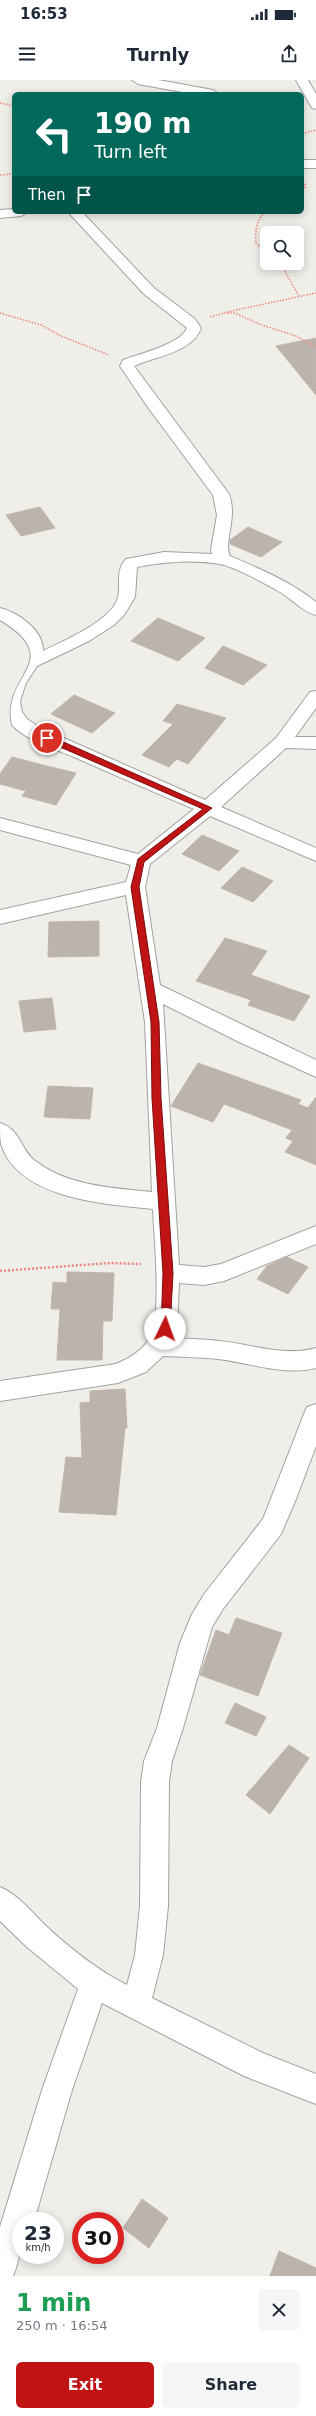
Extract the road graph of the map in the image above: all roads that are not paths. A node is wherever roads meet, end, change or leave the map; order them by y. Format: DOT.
graph roads {
  1 [pos="138,80"];
  2 [pos="302,80"];
  3 [pos="202,92"];
  4 [pos="313,110"];
  5 [pos="304,164"];
  6 [pos="316,164"];
  7 [pos="12,213"];
  8 [pos="0,214"];
  9 [pos="77,214"];
  10 [pos="223,559"];
  11 [pos="316,610"];
  12 [pos="0,613"];
  13 [pos="32,662"];
  14 [pos="316,696"];
  15 [pos="282,742"];
  16 [pos="316,742"];
  17 [pos="208,808"];
  18 [pos="0,824"];
  19 [pos="316,854"];
  20 [pos="141,861"];
  21 [pos="135,887"];
  22 [pos="0,917"];
  23 [pos="150,989"];
  24 [pos="316,1068"];
  25 [pos="0,1131"];
  26 [pos="164,1202"];
  27 [pos="316,1235"];
  28 [pos="168,1273"];
  29 [pos="158,1346"];
  30 [pos="316,1358"];
  31 [pos="0,1391"];
  32 [pos="316,1414"];
  33 [pos="0,1901"];
  34 [pos="94,1984"];
  35 [pos="136,2004"];
  36 [pos="316,2089"];
  37 [pos="0,2270"];
  1 -- 3 [label="street"];
  2 -- 4 [label="street"];
  5 -- 6 [label="street"];
  7 -- 8 [label="street"];
  9 -- 10 [label="street"];
  10 -- 11 [label="street"];
  10 -- 13 [label="street"];
  12 -- 13 [label="street"];
  13 -- 17 [label="street"];
  14 -- 15 [label="street"];
  15 -- 16 [label="street"];
  15 -- 17 [label="street"];
  17 -- 19 [label="street"];
  17 -- 20 [label="street"];
  18 -- 20 [label="street"];
  20 -- 21 [label="street"];
  21 -- 22 [label="street"];
  21 -- 23 [label="street"];
  23 -- 24 [label="street"];
  23 -- 26 [label="street"];
  25 -- 26 [label="street"];
  26 -- 28 [label="street"];
  27 -- 28 [label="street"];
  28 -- 29 [label="street"];
  29 -- 30 [label="street"];
  29 -- 31 [label="street"];
  32 -- 35 [label="street"];
  33 -- 34 [label="street"];
  34 -- 35 [label="street"];
  34 -- 37 [label="street"];
  35 -- 36 [label="street"];
}
